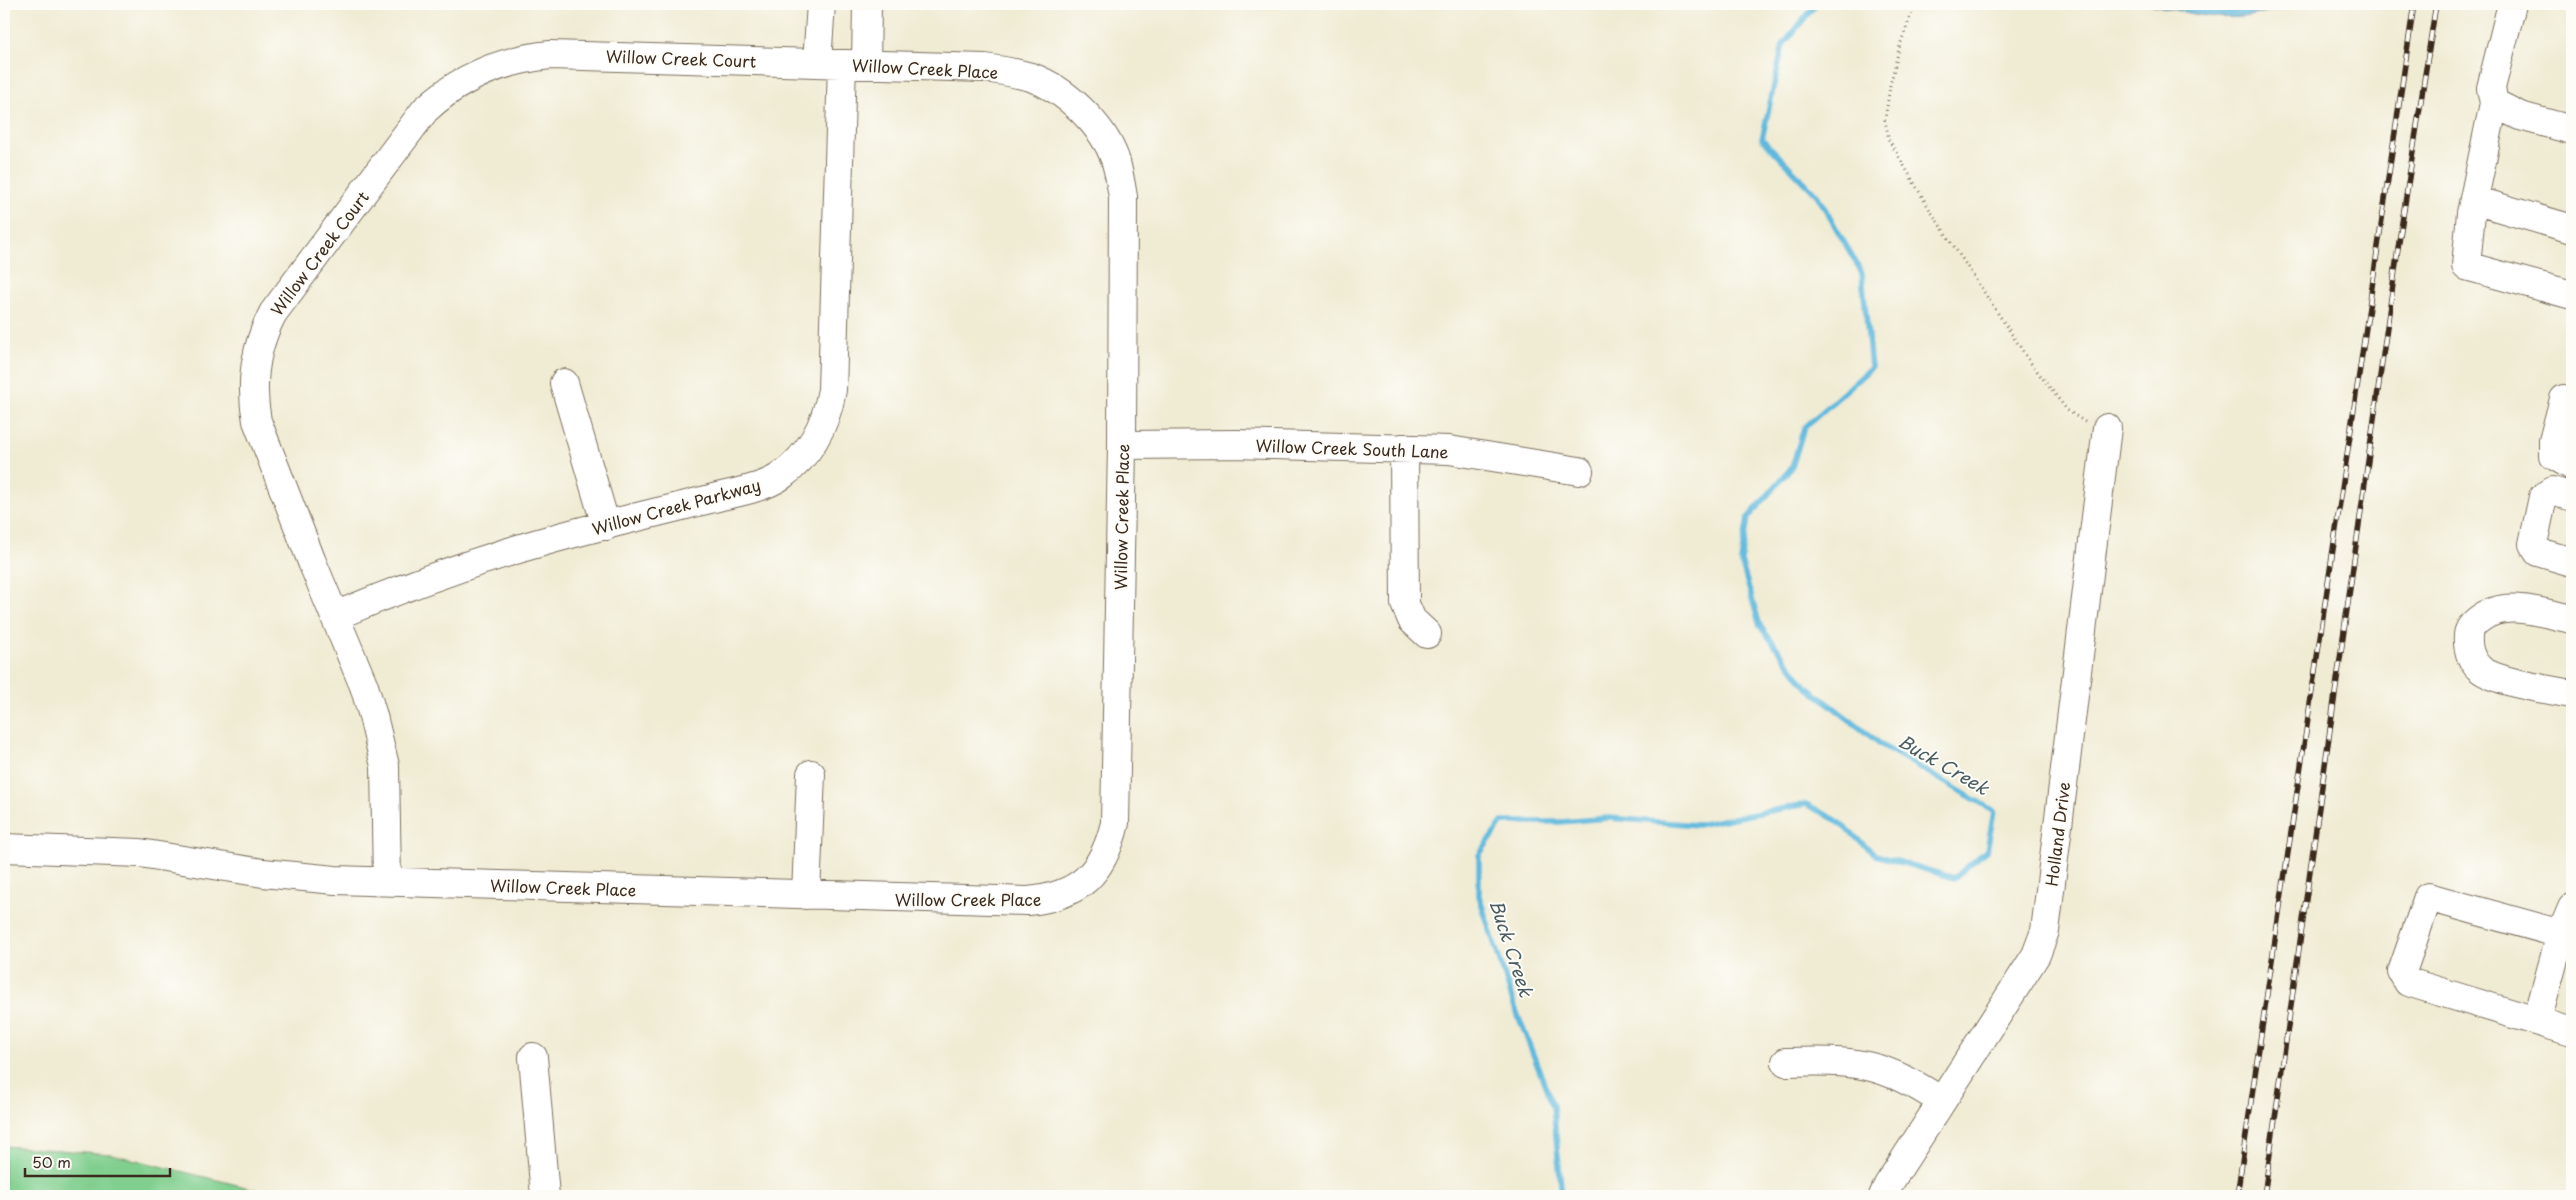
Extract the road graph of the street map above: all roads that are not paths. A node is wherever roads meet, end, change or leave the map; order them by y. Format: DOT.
graph roads {
  1 [pos="820,4"];
  2 [pos="867,4"];
  3 [pos="2512,4"];
  4 [pos="841,63"];
  5 [pos="2494,103"];
  6 [pos="2572,130"];
  7 [pos="2474,200"];
  8 [pos="2572,229"];
  9 [pos="2572,295"];
  10 [pos="564,383"];
  11 [pos="2572,402"];
  12 [pos="2107,428"];
  13 [pos="1122,445"];
  14 [pos="1404,448"];
  15 [pos="2572,466"];
  16 [pos="1579,471"];
  17 [pos="2572,498"];
  18 [pos="606,526"];
  19 [pos="2572,562"];
  20 [pos="335,616"];
  21 [pos="2572,619"];
  22 [pos="1427,634"];
  23 [pos="2572,694"];
  24 [pos="811,774"];
  25 [pos="4,848"];
  26 [pos="387,880"];
  27 [pos="806,895"];
  28 [pos="2572,908"];
  29 [pos="2567,935"];
  30 [pos="2537,1021"];
  31 [pos="2572,1032"];
  32 [pos="533,1057"];
  33 [pos="1786,1062"];
  34 [pos="1942,1102"];
  35 [pos="545,1196"];
  36 [pos="1883,1196"];
  1 -- 4 [label="street, Willow Creek Parkway"];
  2 -- 4 [label="street, Willow Creek Parkway"];
  3 -- 5 [label="street"];
  4 -- 13 [label="street, Willow Creek Place"];
  4 -- 18 [label="street, Willow Creek Parkway"];
  4 -- 20 [label="street, Willow Creek Court"];
  5 -- 6 [label="street"];
  5 -- 7 [label="street"];
  7 -- 8 [label="street"];
  7 -- 9 [label="street"];
  10 -- 18 [label="street"];
  11 -- 15 [label="street"];
  12 -- 34 [label="street, Holland Drive"];
  13 -- 14 [label="street, Willow Creek South Lane"];
  13 -- 27 [label="street, Willow Creek Place"];
  14 -- 16 [label="street, Willow Creek South Lane"];
  14 -- 22 [label="street"];
  17 -- 19 [label="street"];
  18 -- 20 [label="street, Willow Creek Parkway"];
  20 -- 26 [label="street, Willow Creek Court"];
  21 -- 23 [label="street"];
  24 -- 27 [label="street"];
  25 -- 26 [label="street, Willow Creek Place"];
  26 -- 27 [label="street, Willow Creek Place"];
  28 -- 29 [label="street"];
  29 -- 30 [label="street"];
  29 -- 30 [label="street"];
  30 -- 31 [label="street"];
  32 -- 35 [label="street"];
  33 -- 34 [label="street"];
  34 -- 36 [label="street, Holland Drive"];
}
